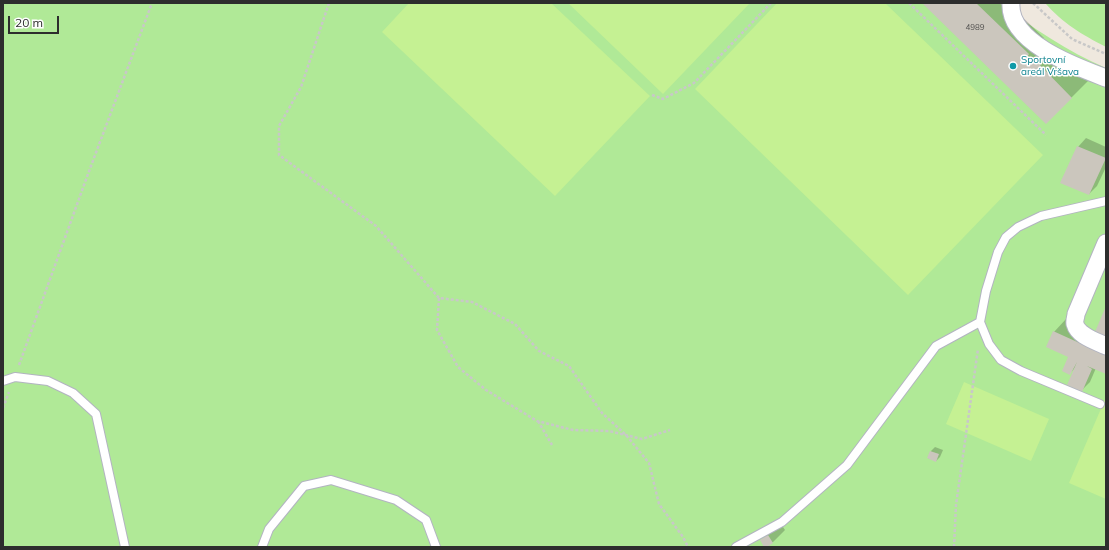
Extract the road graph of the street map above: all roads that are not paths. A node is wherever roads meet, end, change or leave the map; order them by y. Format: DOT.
graph roads {
  1 [pos="1011,3"];
  2 [pos="1106,78"];
  3 [pos="1106,201"];
  4 [pos="1106,243"];
  5 [pos="980,322"];
  6 [pos="1106,346"];
  7 [pos="3,381"];
  8 [pos="1100,404"];
  9 [pos="125,547"];
  10 [pos="262,547"];
  11 [pos="436,547"];
  12 [pos="736,547"];
  1 -- 2 [label="street"];
  3 -- 5 [label="lane"];
  4 -- 6 [label="street"];
  5 -- 8 [label="lane"];
  5 -- 12 [label="lane"];
  7 -- 9 [label="lane"];
  10 -- 11 [label="lane"];
}
